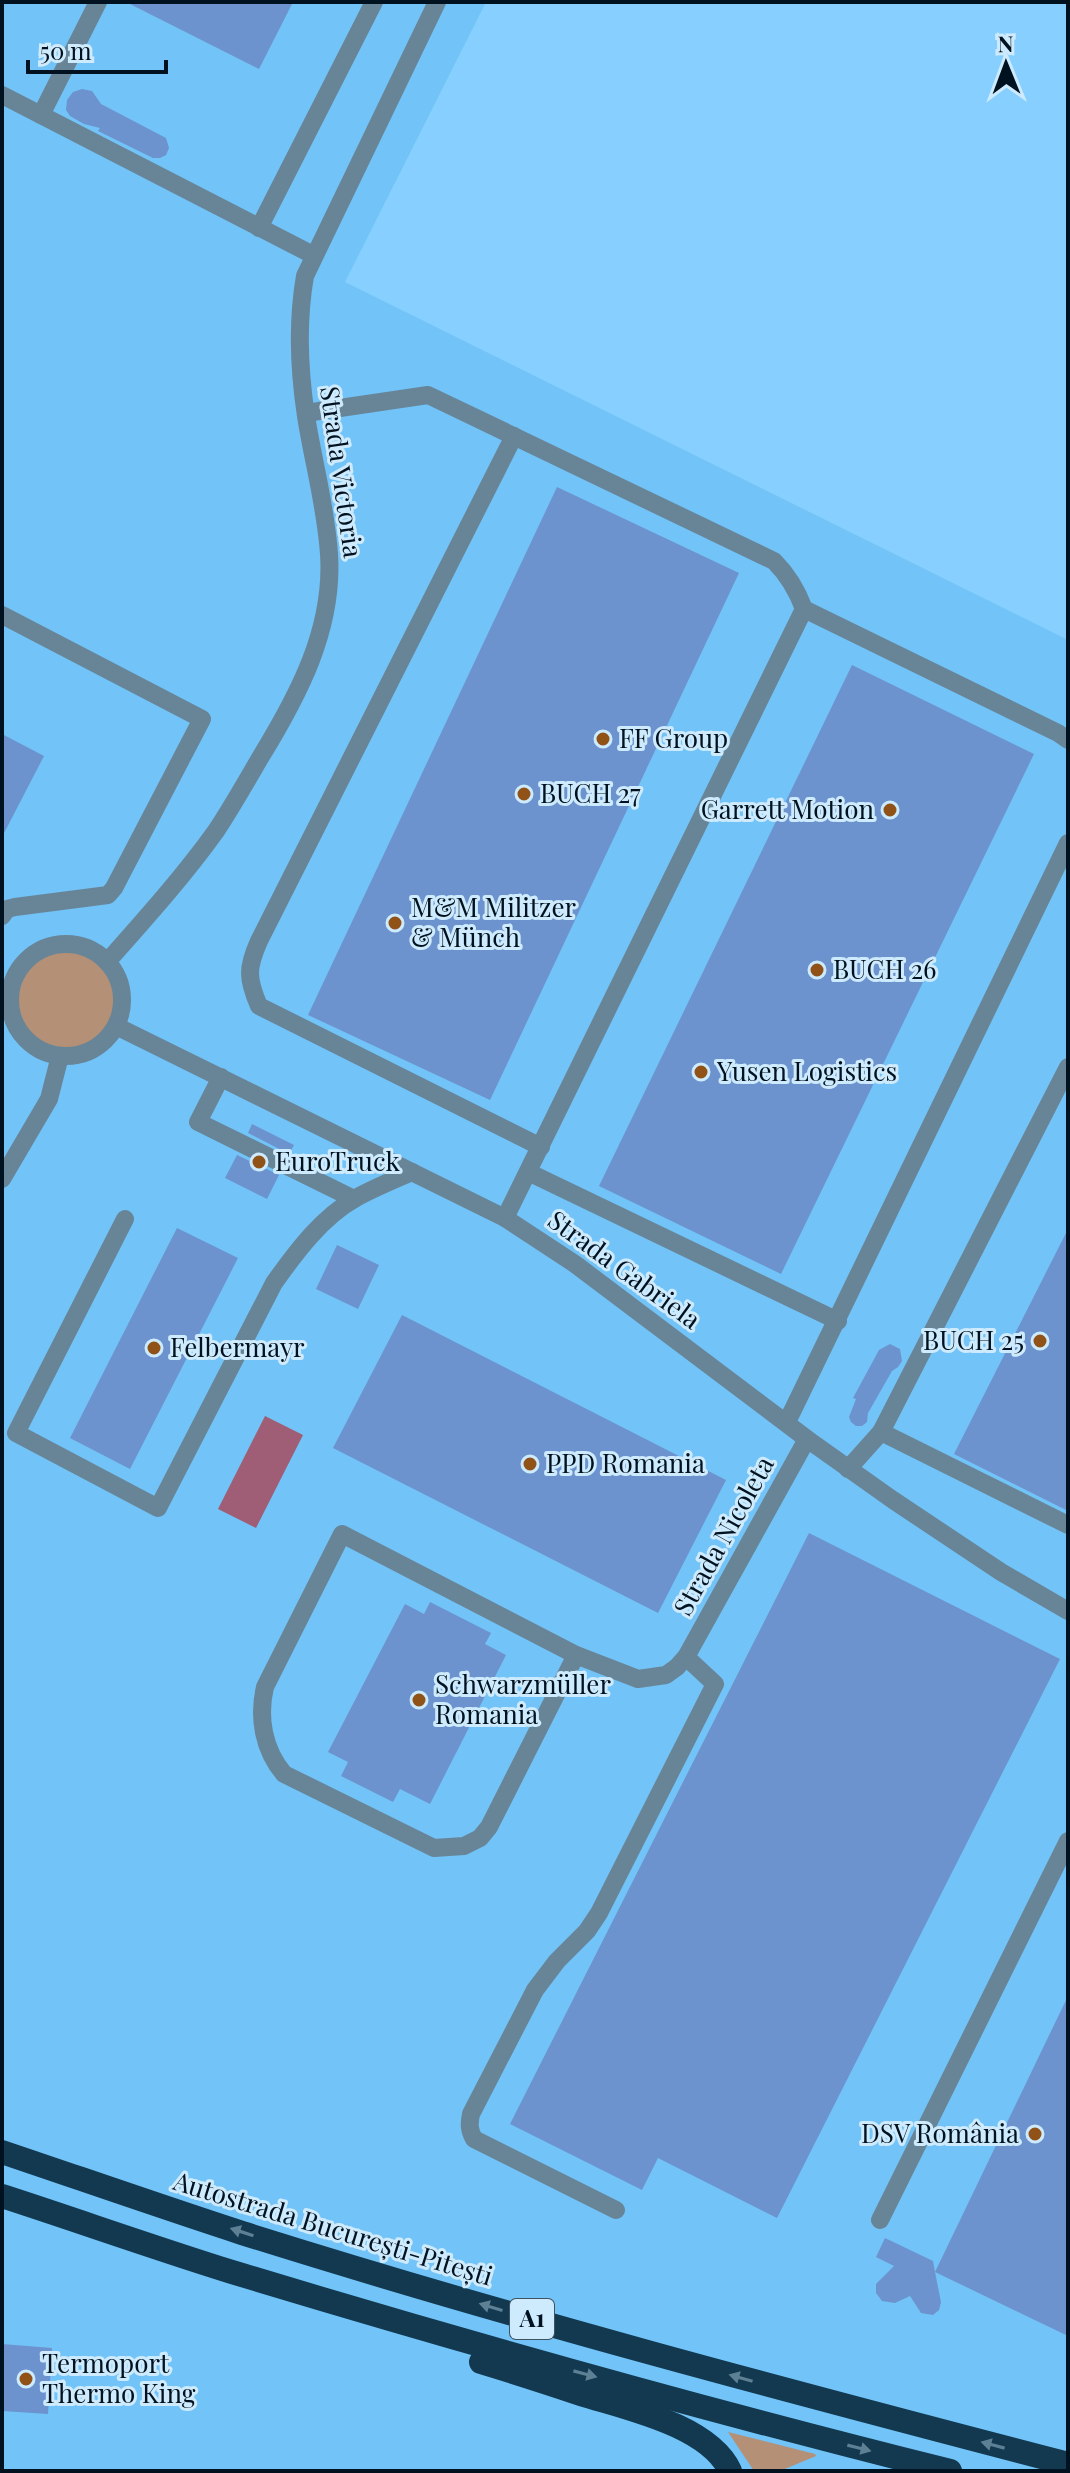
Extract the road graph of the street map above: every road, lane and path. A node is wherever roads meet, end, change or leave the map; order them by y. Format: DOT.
graph roads {
  1 [pos="98,2"];
  2 [pos="374,2"];
  3 [pos="437,2"];
  4 [pos="2,95"];
  5 [pos="41,115"];
  6 [pos="259,228"];
  7 [pos="313,255"];
  8 [pos="306,413"];
  9 [pos="514,436"];
  10 [pos="804,609"];
  11 [pos="2,615"];
  12 [pos="1068,740"];
  13 [pos="1068,843"];
  14 [pos="2,916"];
  15 [pos="107,962"];
  16 [pos="6,990"];
  17 [pos="116,1026"];
  18 [pos="60,1056"];
  19 [pos="1068,1067"];
  20 [pos="221,1077"];
  21 [pos="541,1147"];
  22 [pos="412,1172"];
  23 [pos="528,1172"];
  24 [pos="2,1179"];
  25 [pos="354,1199"];
  26 [pos="505,1218"];
  27 [pos="125,1219"];
  28 [pos="838,1321"];
  29 [pos="787,1422"];
  30 [pos="881,1432"];
  31 [pos="807,1439"];
  32 [pos="848,1469"];
  33 [pos="1068,1525"];
  34 [pos="1068,1611"];
  35 [pos="576,1655"];
  36 [pos="686,1657"];
  37 [pos="1068,1841"];
  38 [pos="2,2152"];
  39 [pos="2,2197"];
  40 [pos="616,2210"];
  41 [pos="880,2220"];
  42 [pos="1068,2464"];
  43 [pos="730,2471"];
  44 [pos="950,2471"];
  1 -- 5 [label="street"];
  2 -- 6 [label="street"];
  3 -- 7 [label="street, Strada Victoria"];
  4 -- 5 [label="street"];
  5 -- 6 [label="street"];
  6 -- 7 [label="street"];
  7 -- 8 [label="street, Strada Victoria"];
  8 -- 9 [label="street"];
  8 -- 15 [label="street, Strada Victoria"];
  9 -- 10 [label="street"];
  9 -- 21 [label="street"];
  10 -- 12 [label="street"];
  10 -- 21 [label="street"];
  11 -- 14 [label="street"];
  13 -- 28 [label="street"];
  15 -- 16 [label="street"];
  15 -- 17 [label="street"];
  16 -- 18 [label="street"];
  17 -- 18 [label="street"];
  17 -- 20 [label="street, Strada Gabriela"];
  18 -- 24 [label="street"];
  19 -- 30 [label="street"];
  20 -- 22 [label="street, Strada Gabriela"];
  20 -- 25 [label="street"];
  21 -- 23 [label="street"];
  22 -- 25 [label="street"];
  22 -- 26 [label="street, Strada Gabriela"];
  23 -- 26 [label="street"];
  23 -- 28 [label="street"];
  25 -- 27 [label="street"];
  26 -- 29 [label="street, Strada Gabriela"];
  28 -- 29 [label="street"];
  29 -- 31 [label="street, Strada Gabriela"];
  30 -- 32 [label="street"];
  30 -- 33 [label="street"];
  31 -- 32 [label="street, Strada Gabriela"];
  31 -- 36 [label="street, Strada Nicoleta"];
  32 -- 34 [label="street, Strada Gabriela"];
  35 -- 35 [label="street"];
  35 -- 36 [label="street"];
  36 -- 40 [label="street"];
  37 -- 41 [label="street"];
  42 -- 38 [label="highway, Autostrada București-Pitești / A1, one-way"];
  39 -- 43 [label="highway"];
  39 -- 44 [label="highway, A1, one-way"];
}
